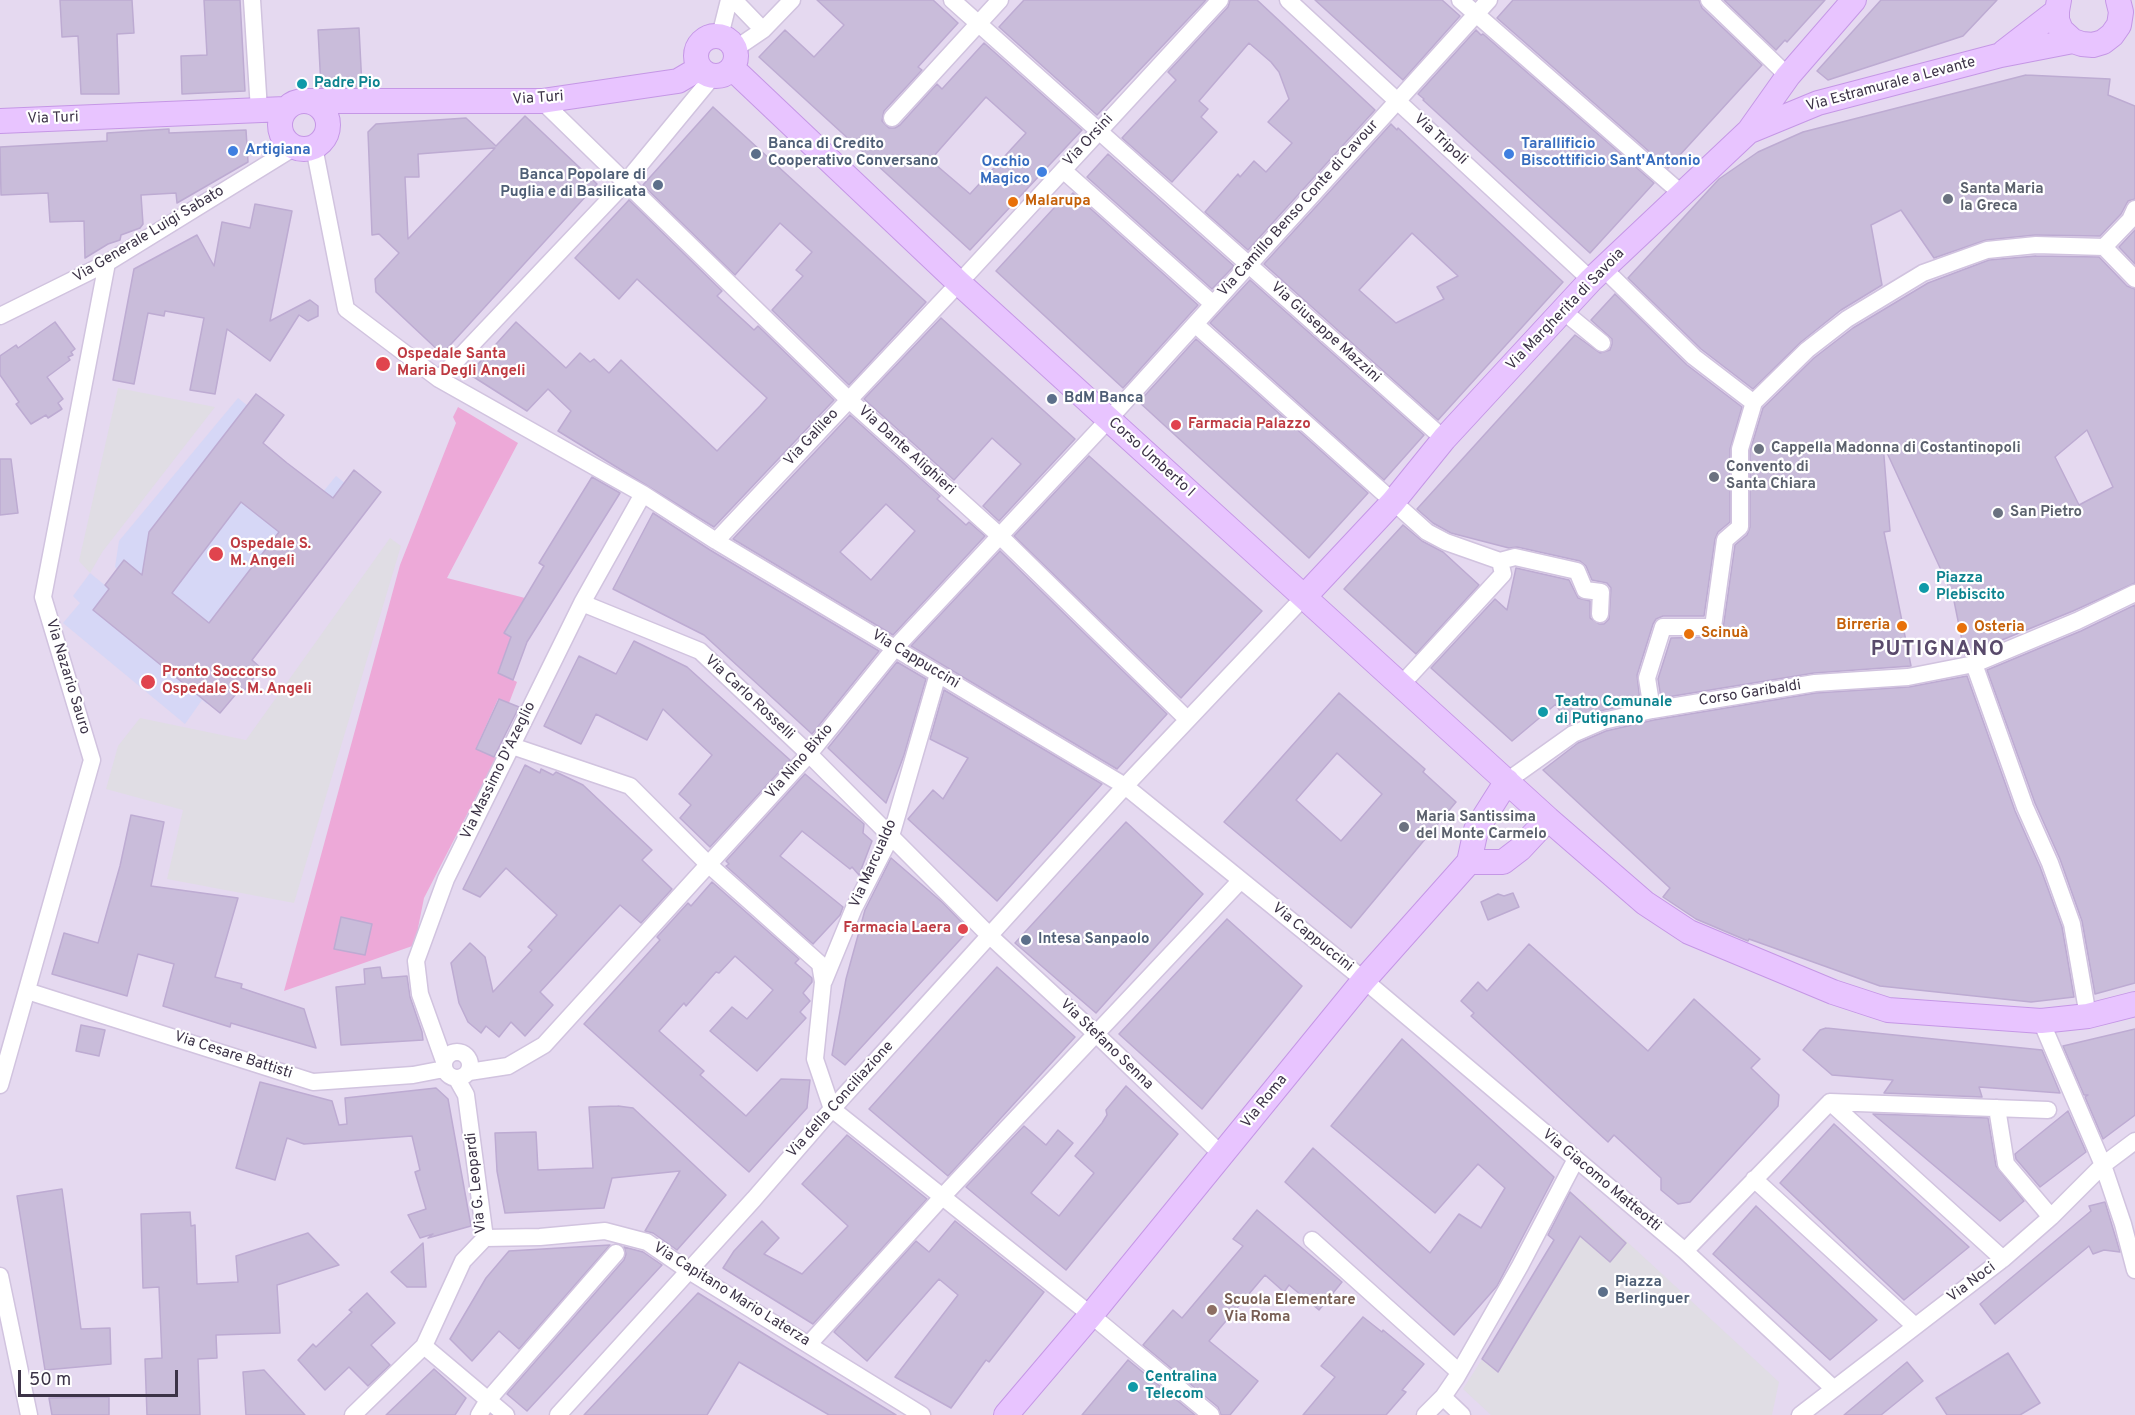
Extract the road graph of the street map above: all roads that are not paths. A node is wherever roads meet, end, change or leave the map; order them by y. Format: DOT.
graph roads {
  1 [pos="252,0"];
  2 [pos="729,0"];
  3 [pos="734,0"];
  4 [pos="792,0"];
  5 [pos="952,0"];
  6 [pos="1000,0"];
  7 [pos="1220,0"];
  8 [pos="1288,0"];
  9 [pos="1460,0"];
  10 [pos="1489,0"];
  11 [pos="1709,0"];
  12 [pos="1854,0"];
  13 [pos="2118,0"];
  14 [pos="2058,5"];
  15 [pos="1477,14"];
  16 [pos="979,24"];
  17 [pos="2127,28"];
  18 [pos="763,30"];
  19 [pos="2073,41"];
  20 [pos="2001,54"];
  21 [pos="720,59"];
  22 [pos="1788,76"];
  23 [pos="1397,100"];
  24 [pos="371,101"];
  25 [pos="542,101"];
  26 [pos="295,105"];
  27 [pos="259,110"];
  28 [pos="892,118"];
  29 [pos="0,121"];
  30 [pos="328,123"];
  31 [pos="1099,131"];
  32 [pos="1749,131"];
  33 [pos="304,147"];
  34 [pos="1063,170"];
  35 [pos="625,183"];
  36 [pos="1683,194"];
  37 [pos="2135,209"];
  38 [pos="2104,247"];
  39 [pos="108,263"];
  40 [pos="1249,264"];
  41 [pos="1597,274"];
  42 [pos="2135,279"];
  43 [pos="959,283"];
  44 [pos="1213,304"];
  45 [pos="1563,310"];
  46 [pos="0,316"];
  47 [pos="1195,324"];
  48 [pos="1602,342"];
  49 [pos="439,379"];
  50 [pos="848,399"];
  51 [pos="1754,403"];
  52 [pos="1109,419"];
  53 [pos="1444,439"];
  54 [pos="643,494"];
  55 [pos="1393,502"];
  56 [pos="1000,536"];
  57 [pos="716,541"];
  58 [pos="1500,561"];
  59 [pos="2135,593"];
  60 [pos="1304,597"];
  61 [pos="582,603"];
  62 [pos="1600,614"];
  63 [pos="895,648"];
  64 [pos="1974,664"];
  65 [pos="938,674"];
  66 [pos="1401,685"];
  67 [pos="1652,710"];
  68 [pos="1187,719"];
  69 [pos="512,746"];
  70 [pos="808,754"];
  71 [pos="1507,781"];
  72 [pos="1125,786"];
  73 [pos="1548,819"];
  74 [pos="891,836"];
  75 [pos="1469,862"];
  76 [pos="708,864"];
  77 [pos="1241,880"];
  78 [pos="990,936"];
  79 [pos="1364,980"];
  80 [pos="823,982"];
  81 [pos="27,991"];
  82 [pos="2135,1004"];
  83 [pos="2088,1016"];
  84 [pos="2041,1021"];
  85 [pos="1096,1034"];
  86 [pos="454,1070"];
  87 [pos="0,1084"];
  88 [pos="1830,1102"];
  89 [pos="1997,1108"];
  90 [pos="832,1109"];
  91 [pos="2048,1110"];
  92 [pos="2135,1141"];
  93 [pos="1222,1155"];
  94 [pos="1576,1159"];
  95 [pos="2103,1166"];
  96 [pos="1754,1179"];
  97 [pos="943,1196"];
  98 [pos="2051,1217"];
  99 [pos="485,1238"];
  100 [pos="1312,1240"];
  101 [pos="1685,1251"];
  102 [pos="616,1253"];
  103 [pos="2003,1259"];
  104 [pos="2135,1270"];
  105 [pos="689,1271"];
  106 [pos="0,1276"];
  107 [pos="1091,1315"];
  108 [pos="1915,1326"];
  109 [pos="809,1344"];
  110 [pos="424,1346"];
  111 [pos="1459,1372"];
  112 [pos="1833,1388"];
  113 [pos="1443,1397"];
  114 [pos="488,1400"];
  115 [pos="29,1415"];
  116 [pos="353,1415"];
  117 [pos="479,1415"];
  118 [pos="506,1415"];
  119 [pos="558,1415"];
  120 [pos="922,1415"];
  121 [pos="1006,1415"];
  122 [pos="1210,1415"];
  123 [pos="1425,1415"];
  124 [pos="1462,1415"];
  125 [pos="1800,1415"];
  1 -- 27 [label="street"];
  2 -- 21 [label="street"];
  3 -- 18 [label="street"];
  4 -- 18 [label="street"];
  5 -- 16 [label="street, Via Giuseppe Mazzini"];
  6 -- 16 [label="street"];
  7 -- 31 [label="street, Via Orsini"];
  8 -- 23 [label="street, Via Tripoli"];
  9 -- 15 [label="street"];
  10 -- 15 [label="street, Via Camillo Benso Conte di Cavour"];
  11 -- 22 [label="street"];
  12 -- 22 [label="street, Via Margherita di Savoia"];
  13 -- 17 [label="street"];
  14 -- 19 [label="street"];
  14 -- 20 [label="street, Via Estramurale a Levante"];
  15 -- 23 [label="street, Via Camillo Benso Conte di Cavour"];
  15 -- 36 [label="street"];
  16 -- 28 [label="street"];
  16 -- 31 [label="street, Via Giuseppe Mazzini"];
  17 -- 19 [label="street, Via Estramurale a Levante"];
  18 -- 21 [label="street"];
  19 -- 20 [label="street, Via Estramurale a Levante"];
  20 -- 32 [label="street, Via Estramurale a Levante"];
  21 -- 25 [label="street, Via Turi"];
  21 -- 35 [label="street"];
  21 -- 43 [label="street, Corso Umberto I"];
  22 -- 32 [label="street, Via Margherita di Savoia"];
  23 -- 40 [label="street, Via Camillo Benso Conte di Cavour"];
  23 -- 41 [label="street, Via Tripoli"];
  24 -- 25 [label="street, Via Turi"];
  24 -- 26 [label="street, Via Turi"];
  24 -- 30 [label="street, Via Turi"];
  25 -- 35 [label="street, Via Dante Alighieri"];
  26 -- 27 [label="street, Via Turi"];
  26 -- 30 [label="street"];
  26 -- 33 [label="street"];
  27 -- 29 [label="street, Via Turi"];
  30 -- 33 [label="street"];
  31 -- 34 [label="street, Via Orsini"];
  31 -- 40 [label="street, Via Giuseppe Mazzini"];
  32 -- 36 [label="street, Via Margherita di Savoia"];
  33 -- 39 [label="street, Via Generale Luigi Sabato"];
  33 -- 49 [label="street, Via Cappuccini"];
  34 -- 43 [label="street, Via Orsini"];
  34 -- 44 [label="street"];
  35 -- 49 [label="street"];
  35 -- 50 [label="street, Via Dante Alighieri"];
  36 -- 41 [label="street, Via Margherita di Savoia"];
  37 -- 38 [label="street"];
  38 -- 42 [label="street"];
  38 -- 51 [label="street"];
  39 -- 46 [label="street, Via Generale Luigi Sabato"];
  39 -- 81 [label="street, Via Nazario Sauro"];
  40 -- 44 [label="street, Via Camillo Benso Conte di Cavour"];
  40 -- 53 [label="street, Via Giuseppe Mazzini"];
  41 -- 45 [label="street, Via Margherita di Savoia"];
  41 -- 51 [label="street, Via Tripoli"];
  43 -- 50 [label="street, Via Galileo"];
  43 -- 52 [label="street, Corso Umberto I"];
  44 -- 47 [label="street, Via Camillo Benso Conte di Cavour"];
  45 -- 48 [label="street"];
  45 -- 53 [label="street, Via Margherita di Savoia"];
  47 -- 52 [label="street, Via Camillo Benso Conte di Cavour"];
  47 -- 55 [label="street"];
  49 -- 54 [label="street, Via Cappuccini"];
  50 -- 56 [label="street, Via Dante Alighieri"];
  50 -- 57 [label="street, Via Galileo"];
  51 -- 67 [label="street"];
  52 -- 56 [label="street, Via Nino Bixio"];
  52 -- 60 [label="street, Corso Umberto I"];
  53 -- 55 [label="street, Via Margherita di Savoia"];
  54 -- 57 [label="street, Via Cappuccini"];
  54 -- 61 [label="street, Via Massimo D'Azeglio"];
  55 -- 58 [label="street"];
  55 -- 60 [label="street, Via Margherita di Savoia"];
  56 -- 63 [label="street, Via Nino Bixio"];
  56 -- 68 [label="street, Via Dante Alighieri"];
  57 -- 63 [label="street, Via Cappuccini"];
  58 -- 62 [label="street"];
  58 -- 66 [label="street"];
  59 -- 64 [label="street, Corso Garibaldi"];
  60 -- 66 [label="street, Corso Umberto I"];
  60 -- 68 [label="street, Via della Conciliazione"];
  61 -- 69 [label="street, Via Massimo D'Azeglio"];
  61 -- 70 [label="street, Via Carlo Rosselli"];
  63 -- 65 [label="street, Via Cappuccini"];
  63 -- 70 [label="street, Via Nino Bixio"];
  64 -- 67 [label="street, Corso Garibaldi"];
  64 -- 83 [label="street"];
  65 -- 72 [label="street, Via Cappuccini"];
  65 -- 74 [label="street, Via Marcualdo"];
  66 -- 71 [label="street, Corso Umberto I"];
  67 -- 71 [label="street, Corso Garibaldi"];
  68 -- 72 [label="street, Via della Conciliazione"];
  69 -- 76 [label="street"];
  69 -- 86 [label="street, Via Massimo D'Azeglio"];
  70 -- 74 [label="street, Via Carlo Rosselli"];
  70 -- 76 [label="street, Via Nino Bixio"];
  71 -- 73 [label="street, Corso Umberto I"];
  71 -- 75 [label="street, Via Roma"];
  72 -- 77 [label="street, Via Cappuccini"];
  72 -- 78 [label="street, Via della Conciliazione"];
  73 -- 75 [label="street"];
  73 -- 84 [label="street, Corso Umberto I"];
  74 -- 78 [label="street, Via Carlo Rosselli"];
  74 -- 80 [label="street, Via Marcualdo"];
  75 -- 79 [label="street, Via Roma"];
  76 -- 80 [label="street"];
  76 -- 86 [label="street, Via Nino Bixio"];
  77 -- 79 [label="street, Via Cappuccini"];
  77 -- 85 [label="street"];
  78 -- 85 [label="street, Via Stefano Senna"];
  78 -- 90 [label="street, Via della Conciliazione"];
  79 -- 93 [label="street, Via Roma"];
  79 -- 94 [label="street, Via Giacomo Matteotti"];
  80 -- 90 [label="street"];
  81 -- 86 [label="street, Via Cesare Battisti"];
  81 -- 87 [label="street, Via Nazario Sauro"];
  82 -- 83 [label="street, Corso Umberto I"];
  83 -- 84 [label="street, Corso Umberto I"];
  84 -- 95 [label="street"];
  85 -- 93 [label="street, Via Stefano Senna"];
  85 -- 97 [label="street"];
  86 -- 99 [label="street, Via G. Leopardi"];
  88 -- 89 [label="street"];
  88 -- 96 [label="street"];
  88 -- 103 [label="street"];
  89 -- 91 [label="street"];
  89 -- 98 [label="street"];
  90 -- 97 [label="street"];
  90 -- 105 [label="street, Via della Conciliazione"];
  92 -- 95 [label="street, Via Noci"];
  93 -- 107 [label="street, Via Roma"];
  94 -- 101 [label="street, Via Giacomo Matteotti"];
  94 -- 111 [label="street"];
  95 -- 98 [label="street, Via Noci"];
  95 -- 104 [label="street"];
  96 -- 101 [label="street"];
  96 -- 108 [label="street"];
  97 -- 107 [label="street"];
  97 -- 109 [label="street"];
  98 -- 103 [label="street, Via Noci"];
  99 -- 105 [label="street, Via Capitano Mario Laterza"];
  99 -- 110 [label="street, Via G. Leopardi"];
  100 -- 111 [label="street"];
  101 -- 112 [label="street, Via Giacomo Matteotti"];
  102 -- 114 [label="street"];
  103 -- 108 [label="street, Via Noci"];
  105 -- 109 [label="street, Via Capitano Mario Laterza"];
  105 -- 119 [label="street, Via della Conciliazione"];
  106 -- 115 [label="street"];
  107 -- 121 [label="street, Via Roma"];
  107 -- 122 [label="street"];
  108 -- 112 [label="street, Via Noci"];
  109 -- 120 [label="street, Via Capitano Mario Laterza"];
  110 -- 114 [label="street"];
  110 -- 116 [label="street"];
  111 -- 113 [label="street"];
  112 -- 125 [label="street, Via Noci"];
  113 -- 123 [label="street"];
  113 -- 124 [label="street"];
  114 -- 117 [label="street"];
  114 -- 118 [label="street"];
}
